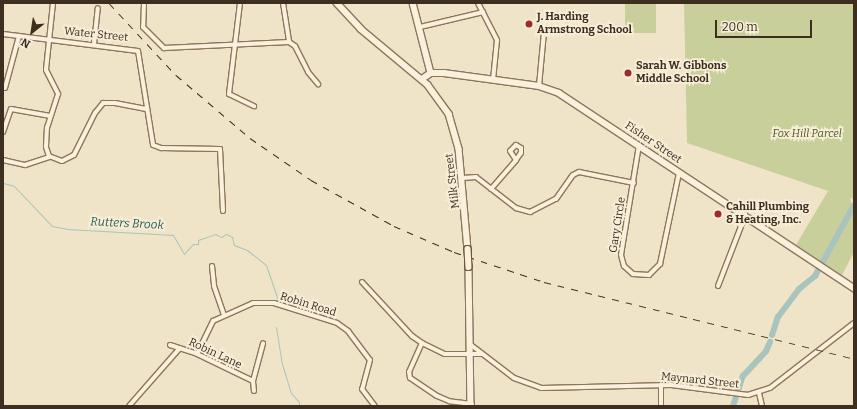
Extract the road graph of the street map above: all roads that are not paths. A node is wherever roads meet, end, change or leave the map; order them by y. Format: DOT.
graph roads {
  1 [pos="53,3"];
  2 [pos="144,3"];
  3 [pos="240,3"];
  4 [pos="283,3"];
  5 [pos="337,3"];
  6 [pos="413,3"];
  7 [pos="478,3"];
  8 [pos="98,8"];
  9 [pos="483,12"];
  10 [pos="420,27"];
  11 [pos="544,32"];
  12 [pos="3,34"];
  13 [pos="19,36"];
  14 [pos="50,40"];
  15 [pos="289,42"];
  16 [pos="94,44"];
  17 [pos="237,44"];
  18 [pos="431,73"];
  19 [pos="422,79"];
  20 [pos="493,80"];
  21 [pos="318,84"];
  22 [pos="539,86"];
  23 [pos="5,88"];
  24 [pos="254,106"];
  25 [pos="147,110"];
  26 [pos="50,116"];
  27 [pos="3,132"];
  28 [pos="639,146"];
  29 [pos="50,157"];
  30 [pos="3,160"];
  31 [pos="516,160"];
  32 [pos="678,173"];
  33 [pos="463,178"];
  34 [pos="634,183"];
  35 [pos="491,189"];
  36 [pos="223,211"];
  37 [pos="745,216"];
  38 [pos="212,266"];
  39 [pos="362,282"];
  40 [pos="718,286"];
  41 [pos="854,288"];
  42 [pos="224,315"];
  43 [pos="854,323"];
  44 [pos="263,343"];
  45 [pos="422,343"];
  46 [pos="170,345"];
  47 [pos="471,345"];
  48 [pos="180,348"];
  49 [pos="197,354"];
  50 [pos="483,354"];
  51 [pos="471,356"];
  52 [pos="252,381"];
  53 [pos="661,385"];
  54 [pos="254,391"];
  55 [pos="759,393"];
  56 [pos="472,405"];
  57 [pos="129,406"];
  58 [pos="375,406"];
  59 [pos="661,406"];
  60 [pos="762,406"];
  1 -- 14 [label="street"];
  2 -- 17 [label="street"];
  3 -- 17 [label="street"];
  4 -- 15 [label="street"];
  5 -- 19 [label="main road, Milk Street"];
  6 -- 10 [label="main road"];
  7 -- 9 [label="street"];
  8 -- 16 [label="street"];
  9 -- 10 [label="street"];
  9 -- 20 [label="street"];
  10 -- 18 [label="main road"];
  11 -- 22 [label="street"];
  12 -- 13 [label="street, Water Street"];
  13 -- 14 [label="street, Water Street"];
  13 -- 23 [label="street"];
  14 -- 16 [label="street, Water Street"];
  14 -- 26 [label="street"];
  15 -- 17 [label="street"];
  15 -- 21 [label="street"];
  16 -- 25 [label="street, Water Street"];
  17 -- 24 [label="street"];
  18 -- 19 [label="main road"];
  18 -- 20 [label="main road, Fisher Street"];
  19 -- 33 [label="main road, Milk Street"];
  20 -- 22 [label="main road, Fisher Street"];
  22 -- 28 [label="main road, Fisher Street"];
  25 -- 29 [label="street"];
  25 -- 36 [label="street"];
  26 -- 27 [label="street"];
  26 -- 29 [label="street"];
  28 -- 32 [label="main road, Fisher Street"];
  28 -- 34 [label="street, Gary Circle"];
  29 -- 30 [label="street"];
  31 -- 35 [label="street"];
  32 -- 34 [label="street, Gary Circle"];
  32 -- 37 [label="main road, Fisher Street"];
  33 -- 35 [label="street"];
  33 -- 47 [label="main road, Milk Street, bridge"];
  34 -- 35 [label="street"];
  37 -- 40 [label="street"];
  37 -- 41 [label="main road, Fisher Street"];
  38 -- 42 [label="street"];
  39 -- 45 [label="street"];
  42 -- 49 [label="street, Robin Road"];
  42 -- 58 [label="street, Robin Road"];
  43 -- 55 [label="street, Maynard Street"];
  44 -- 52 [label="street"];
  45 -- 51 [label="street"];
  45 -- 56 [label="street"];
  46 -- 48 [label="street, Robin Lane"];
  47 -- 50 [label="street, Maynard Street"];
  47 -- 51 [label="main road, Milk Street"];
  48 -- 49 [label="street, Robin Lane"];
  48 -- 57 [label="street"];
  49 -- 52 [label="street, Robin Lane"];
  50 -- 51 [label="street"];
  50 -- 53 [label="street, Maynard Street"];
  51 -- 56 [label="main road, Milk Street"];
  52 -- 54 [label="street"];
  53 -- 55 [label="street, Maynard Street"];
  53 -- 59 [label="street"];
  55 -- 60 [label="street"];
}
